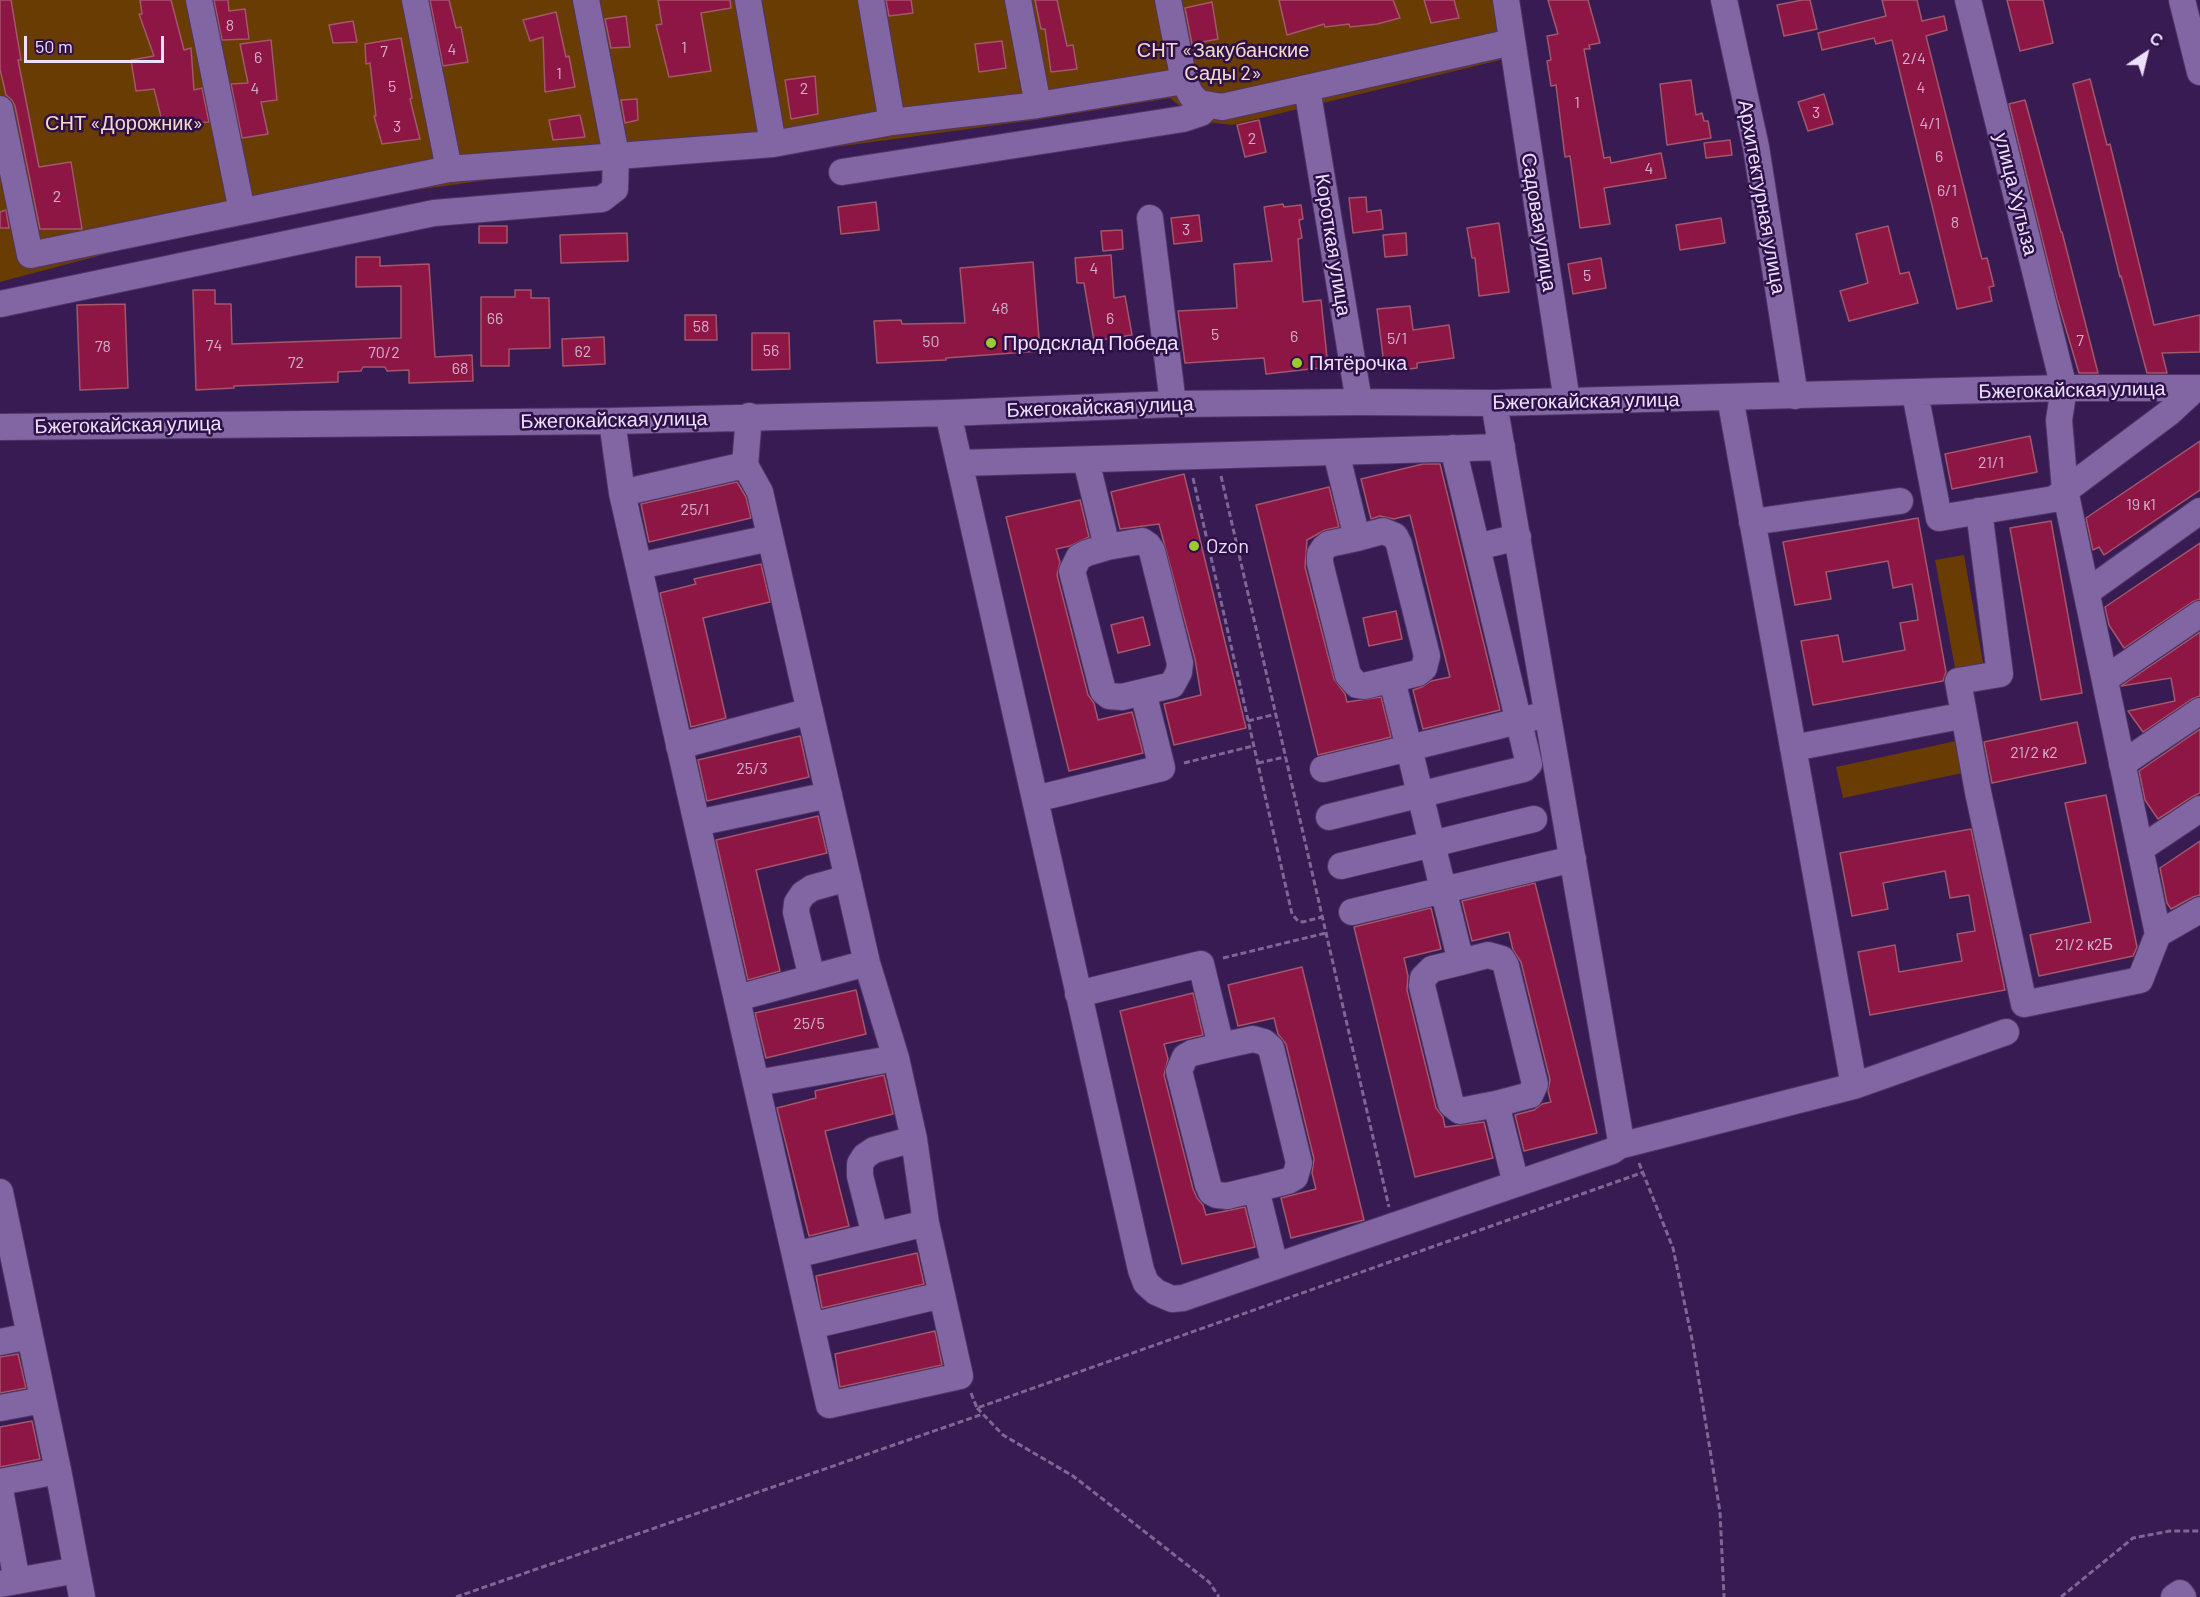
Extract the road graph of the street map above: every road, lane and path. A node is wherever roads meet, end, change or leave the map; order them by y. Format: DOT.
graph roads {
  1 [pos="199,0"];
  2 [pos="415,0"];
  3 [pos="586,0"];
  4 [pos="748,0"];
  5 [pos="871,0"];
  6 [pos="1018,0"];
  7 [pos="1168,0"];
  8 [pos="1506,0"];
  9 [pos="1724,0"];
  10 [pos="1968,0"];
  11 [pos="2182,0"];
  12 [pos="1512,42"];
  13 [pos="2200,72"];
  14 [pos="1184,81"];
  15 [pos="1307,88"];
  16 [pos="1037,97"];
  17 [pos="1209,105"];
  18 [pos="0,109"];
  19 [pos="892,122"];
  20 [pos="774,144"];
  21 [pos="616,155"];
  22 [pos="449,169"];
  23 [pos="842,172"];
  24 [pos="242,211"];
  25 [pos="1150,218"];
  26 [pos="0,304"];
  27 [pos="2064,388"];
  28 [pos="2198,388"];
  29 [pos="1915,393"];
  30 [pos="1795,396"];
  31 [pos="1730,397"];
  32 [pos="1567,401"];
  33 [pos="1359,402"];
  34 [pos="1494,403"];
  35 [pos="1173,404"];
  36 [pos="948,413"];
  37 [pos="749,417"];
  38 [pos="612,421"];
  39 [pos="0,427"];
  40 [pos="1502,447"];
  41 [pos="1453,448"];
  42 [pos="1336,452"];
  43 [pos="1217,456"];
  44 [pos="1188,457"];
  45 [pos="1086,460"];
  46 [pos="960,463"];
  47 [pos="745,465"];
  48 [pos="2066,490"];
  49 [pos="622,493"];
  50 [pos="1900,501"];
  51 [pos="1979,511"];
  52 [pos="2200,511"];
  53 [pos="1752,522"];
  54 [pos="1518,537"];
  55 [pos="771,538"];
  56 [pos="1357,538"];
  57 [pos="1477,547"];
  58 [pos="1107,548"];
  59 [pos="639,567"];
  60 [pos="2087,592"];
  61 [pos="2200,614"];
  62 [pos="2105,679"];
  63 [pos="1392,680"];
  64 [pos="1143,692"];
  65 [pos="810,711"];
  66 [pos="2200,711"];
  67 [pos="1276,714"];
  68 [pos="1548,714"];
  69 [pos="1950,718"];
  70 [pos="1248,721"];
  71 [pos="1520,721"];
  72 [pos="679,746"];
  73 [pos="1254,746"];
  74 [pos="1409,748"];
  75 [pos="1793,748"];
  76 [pos="1286,757"];
  77 [pos="1258,764"];
  78 [pos="2122,764"];
  79 [pos="1162,768"];
  80 [pos="1323,769"];
  81 [pos="829,795"];
  82 [pos="1420,795"];
  83 [pos="1035,799"];
  84 [pos="2200,809"];
  85 [pos="1329,817"];
  86 [pos="1534,819"];
  87 [pos="697,823"];
  88 [pos="1432,844"];
  89 [pos="2140,849"];
  90 [pos="1573,859"];
  91 [pos="1341,866"];
  92 [pos="848,878"];
  93 [pos="1444,890"];
  94 [pos="2200,910"];
  95 [pos="1352,912"];
  96 [pos="1322,917"];
  97 [pos="1326,933"];
  98 [pos="2158,934"];
  99 [pos="1461,962"];
  100 [pos="867,963"];
  101 [pos="1201,964"];
  102 [pos="813,978"];
  103 [pos="1078,993"];
  104 [pos="737,998"];
  105 [pos="2006,1032"];
  106 [pos="1221,1046"];
  107 [pos="896,1058"];
  108 [pos="757,1083"];
  109 [pos="1854,1086"];
  110 [pos="1497,1104"];
  111 [pos="914,1139"];
  112 [pos="1619,1146"];
  113 [pos="1644,1172"];
  114 [pos="1516,1184"];
  115 [pos="1256,1189"];
  116 [pos="0,1193"];
  117 [pos="926,1223"];
  118 [pos="1393,1226"];
  119 [pos="875,1235"];
  120 [pos="6,1254"];
  121 [pos="795,1255"];
  122 [pos="1275,1266"];
  123 [pos="942,1295"];
  124 [pos="811,1326"];
  125 [pos="30,1336"];
  126 [pos="0,1342"];
  127 [pos="960,1376"];
  128 [pos="43,1400"];
  129 [pos="0,1408"];
  130 [pos="977,1408"];
  131 [pos="983,1414"];
  132 [pos="58,1471"];
  133 [pos="0,1482"];
  134 [pos="0,1490"];
  135 [pos="2200,1531"];
  136 [pos="77,1570"];
  137 [pos="9,1583"];
  138 [pos="82,1597"];
  139 [pos="456,1597"];
  140 [pos="1219,1597"];
  141 [pos="1724,1597"];
  142 [pos="2061,1597"];
  143 [pos="2174,1597"];
  144 [pos="2183,1597"];
  1 -- 24 [label="street"];
  2 -- 22 [label="street"];
  3 -- 21 [label="street"];
  4 -- 20 [label="street"];
  5 -- 19 [label="street"];
  6 -- 16 [label="street"];
  7 -- 14 [label="street"];
  8 -- 12 [label="street, Садовая улица"];
  9 -- 30 [label="street, Архитектурная улица"];
  10 -- 27 [label="street, улица Хутыза"];
  11 -- 13 [label="street"];
  12 -- 15 [label="street"];
  12 -- 32 [label="street, Садовая улица"];
  14 -- 16 [label="street"];
  14 -- 17 [label="street"];
  15 -- 17 [label="street"];
  15 -- 33 [label="street, Короткая улица"];
  16 -- 19 [label="street"];
  17 -- 23 [label="street"];
  18 -- 24 [label="street"];
  19 -- 20 [label="street"];
  20 -- 21 [label="street"];
  21 -- 22 [label="street"];
  21 -- 26 [label="street"];
  22 -- 24 [label="street"];
  25 -- 35 [label="street"];
  27 -- 28 [label="street, Бжегокайская улица"];
  27 -- 29 [label="street, Бжегокайская улица"];
  27 -- 48 [label="street"];
  28 -- 48 [label="street"];
  29 -- 30 [label="street, Бжегокайская улица"];
  29 -- 51 [label="street"];
  30 -- 31 [label="street, Бжегокайская улица"];
  31 -- 32 [label="street, Бжегокайская улица"];
  31 -- 53 [label="street"];
  32 -- 34 [label="street, Бжегокайская улица"];
  33 -- 34 [label="street, Бжегокайская улица"];
  33 -- 35 [label="street, Бжегокайская улица"];
  34 -- 40 [label="street"];
  35 -- 36 [label="street, Бжегокайская улица"];
  36 -- 37 [label="street, Бжегокайская улица"];
  36 -- 46 [label="street"];
  37 -- 38 [label="street, Бжегокайская улица"];
  37 -- 47 [label="street"];
  38 -- 39 [label="street, Бжегокайская улица"];
  38 -- 49 [label="street"];
  40 -- 41 [label="street"];
  40 -- 54 [label="street"];
  41 -- 42 [label="street"];
  41 -- 57 [label="street"];
  42 -- 43 [label="street"];
  42 -- 56 [label="street"];
  43 -- 44 [label="street"];
  43 -- 67 [label="path"];
  44 -- 45 [label="street"];
  44 -- 70 [label="path"];
  45 -- 46 [label="street"];
  45 -- 58 [label="street"];
  46 -- 83 [label="street"];
  47 -- 49 [label="street"];
  47 -- 55 [label="street"];
  48 -- 51 [label="street"];
  48 -- 60 [label="street"];
  49 -- 59 [label="street"];
  50 -- 53 [label="street"];
  51 -- 98 [label="street"];
  52 -- 60 [label="street"];
  53 -- 75 [label="street"];
  54 -- 57 [label="street"];
  54 -- 68 [label="street"];
  55 -- 59 [label="street"];
  55 -- 65 [label="street"];
  56 -- 63 [label="street"];
  56 -- 63 [label="street"];
  57 -- 71 [label="street"];
  58 -- 64 [label="street"];
  58 -- 64 [label="street"];
  59 -- 72 [label="street"];
  60 -- 62 [label="street"];
  61 -- 62 [label="street"];
  62 -- 78 [label="street"];
  63 -- 74 [label="street"];
  64 -- 79 [label="street"];
  65 -- 72 [label="street"];
  65 -- 81 [label="street"];
  66 -- 78 [label="street"];
  67 -- 70 [label="path"];
  67 -- 76 [label="path"];
  68 -- 71 [label="street"];
  68 -- 90 [label="street"];
  69 -- 75 [label="street"];
  70 -- 73 [label="path"];
  71 -- 74 [label="street"];
  71 -- 82 [label="street"];
  72 -- 87 [label="street"];
  73 -- 77 [label="path"];
  73 -- 79 [label="path"];
  74 -- 80 [label="street"];
  74 -- 82 [label="street"];
  75 -- 109 [label="street"];
  76 -- 77 [label="path"];
  76 -- 96 [label="path"];
  77 -- 96 [label="path"];
  78 -- 89 [label="street"];
  79 -- 83 [label="street"];
  81 -- 87 [label="street"];
  81 -- 92 [label="street"];
  82 -- 85 [label="street"];
  82 -- 88 [label="street"];
  83 -- 103 [label="street"];
  84 -- 89 [label="street"];
  86 -- 88 [label="street"];
  87 -- 104 [label="street"];
  88 -- 91 [label="street"];
  88 -- 93 [label="street"];
  89 -- 98 [label="street"];
  90 -- 93 [label="street"];
  90 -- 112 [label="street"];
  92 -- 100 [label="street"];
  92 -- 102 [label="street"];
  93 -- 95 [label="street"];
  93 -- 99 [label="street"];
  94 -- 98 [label="street"];
  96 -- 97 [label="path"];
  97 -- 101 [label="path"];
  97 -- 118 [label="path"];
  99 -- 110 [label="street"];
  99 -- 110 [label="street"];
  100 -- 102 [label="street"];
  100 -- 107 [label="street"];
  101 -- 103 [label="street"];
  101 -- 106 [label="street"];
  102 -- 104 [label="street"];
  103 -- 122 [label="street"];
  104 -- 108 [label="street"];
  105 -- 109 [label="street"];
  106 -- 115 [label="street"];
  106 -- 115 [label="street"];
  107 -- 108 [label="street"];
  107 -- 111 [label="street"];
  108 -- 121 [label="street"];
  109 -- 112 [label="street"];
  110 -- 114 [label="street"];
  111 -- 117 [label="street"];
  111 -- 119 [label="street"];
  112 -- 113 [label="path"];
  112 -- 114 [label="street"];
  113 -- 130 [label="path"];
  113 -- 141 [label="path"];
  114 -- 118 [label="street"];
  115 -- 122 [label="street"];
  116 -- 120 [label="street"];
  117 -- 119 [label="street"];
  117 -- 123 [label="street"];
  118 -- 122 [label="street"];
  119 -- 121 [label="street"];
  120 -- 125 [label="street"];
  121 -- 124 [label="street"];
  123 -- 124 [label="street"];
  123 -- 127 [label="street"];
  124 -- 127 [label="street"];
  125 -- 126 [label="street"];
  125 -- 128 [label="street"];
  127 -- 130 [label="path"];
  128 -- 129 [label="street"];
  128 -- 132 [label="street"];
  130 -- 131 [label="path"];
  131 -- 139 [label="path"];
  131 -- 140 [label="path"];
  132 -- 133 [label="street"];
  132 -- 136 [label="street"];
  134 -- 137 [label="street"];
  135 -- 142 [label="path"];
  136 -- 137 [label="street"];
  136 -- 138 [label="street"];
  143 -- 144 [label="street"];
}
